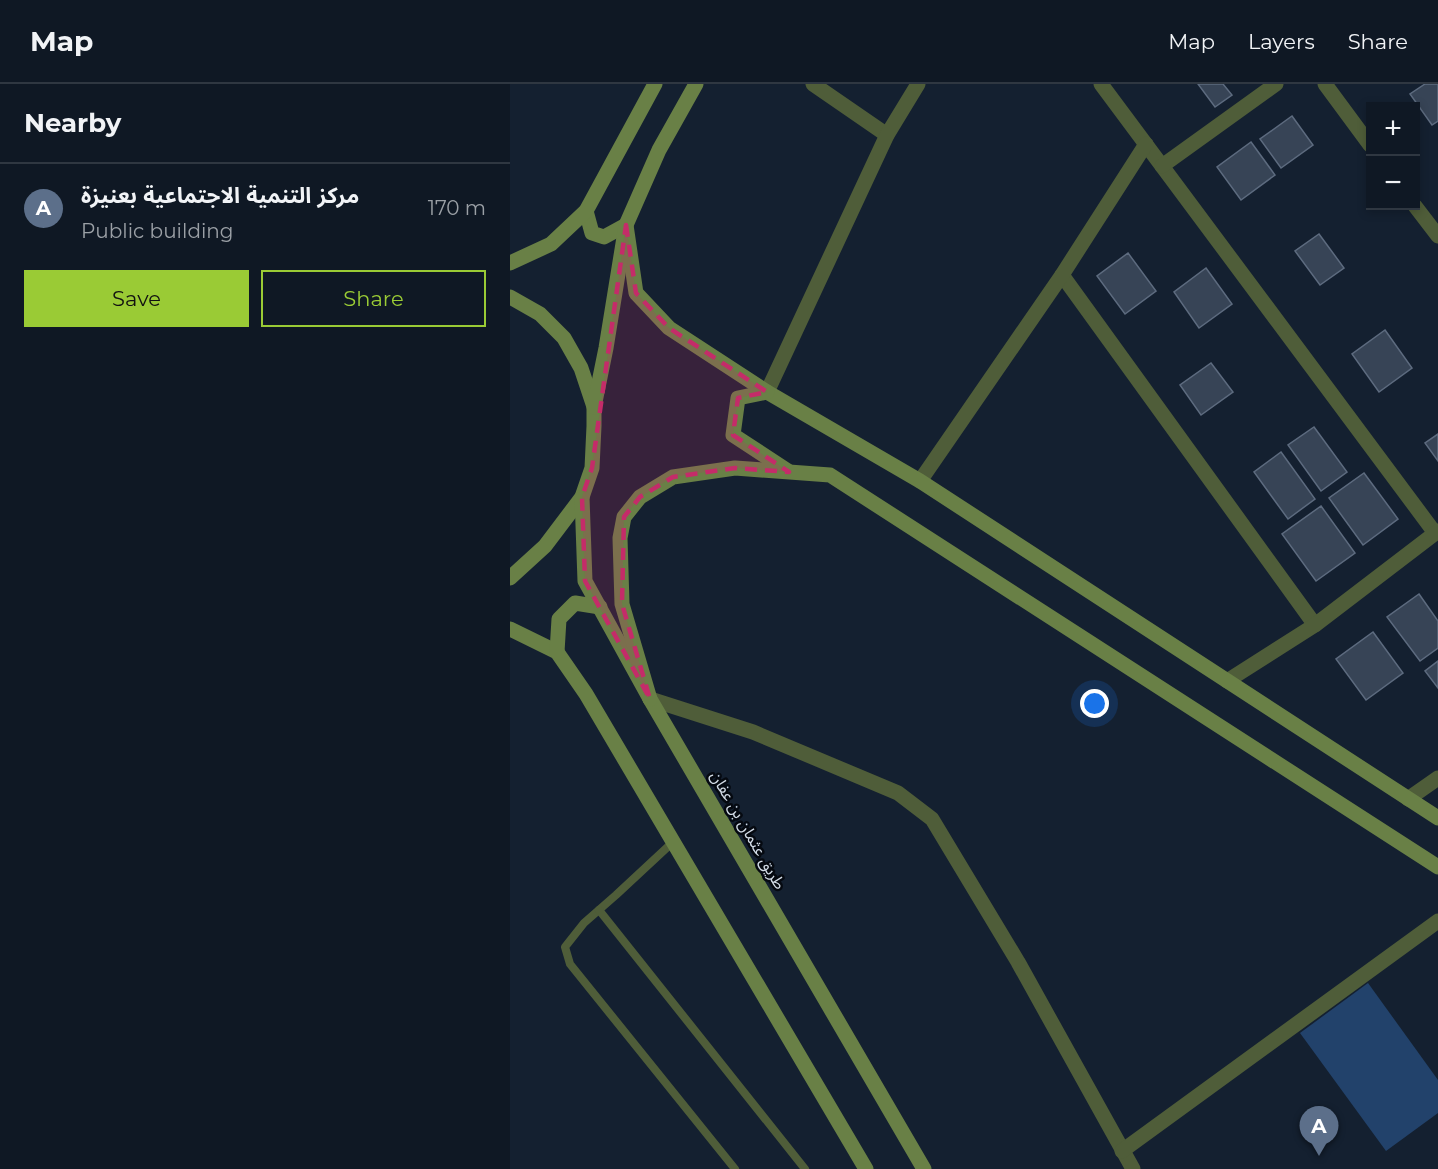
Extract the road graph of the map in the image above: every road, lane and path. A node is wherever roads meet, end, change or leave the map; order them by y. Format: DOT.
graph roads {
  1 [pos="655,84"];
  2 [pos="696,84"];
  3 [pos="813,84"];
  4 [pos="918,84"];
  5 [pos="1101,84"];
  6 [pos="1276,84"];
  7 [pos="1326,84"];
  8 [pos="887,135"];
  9 [pos="1366,138"];
  10 [pos="1146,144"];
  11 [pos="1162,166"];
  12 [pos="1418,210"];
  13 [pos="586,211"];
  14 [pos="626,225"];
  15 [pos="1438,236"];
  16 [pos="510,263"];
  17 [pos="1062,275"];
  18 [pos="510,297"];
  19 [pos="767,392"];
  20 [pos="594,407"];
  21 [pos="789,472"];
  22 [pos="920,481"];
  23 [pos="582,497"];
  24 [pos="1437,532"];
  25 [pos="510,578"];
  26 [pos="600,607"];
  27 [pos="1315,625"];
  28 [pos="510,629"];
  29 [pos="557,652"];
  30 [pos="1227,681"];
  31 [pos="650,699"];
  32 [pos="1438,778"];
  33 [pos="1408,799"];
  34 [pos="1438,818"];
  35 [pos="674,842"];
  36 [pos="1438,867"];
  37 [pos="599,910"];
  38 [pos="1438,921"];
  39 [pos="1122,1151"];
  40 [pos="735,1169"];
  41 [pos="805,1169"];
  42 [pos="866,1169"];
  43 [pos="924,1169"];
  44 [pos="1132,1169"];
  1 -- 13 [label="street"];
  2 -- 14 [label="street"];
  3 -- 8 [label="street"];
  4 -- 8 [label="street"];
  5 -- 10 [label="street"];
  6 -- 11 [label="street"];
  7 -- 9 [label="street"];
  8 -- 19 [label="street"];
  10 -- 11 [label="street"];
  10 -- 17 [label="street"];
  11 -- 24 [label="street"];
  12 -- 15 [label="street"];
  13 -- 14 [label="street"];
  13 -- 16 [label="street"];
  14 -- 19 [label="street"];
  14 -- 20 [label="street"];
  17 -- 22 [label="street"];
  17 -- 27 [label="street"];
  18 -- 20 [label="street"];
  19 -- 21 [label="street"];
  19 -- 22 [label="street"];
  20 -- 23 [label="street"];
  21 -- 31 [label="street"];
  21 -- 36 [label="street"];
  22 -- 30 [label="street"];
  23 -- 25 [label="street"];
  23 -- 26 [label="street, طريق عثمان بن عفان"];
  24 -- 27 [label="street"];
  26 -- 29 [label="street"];
  26 -- 31 [label="street, طريق عثمان بن عفان"];
  27 -- 30 [label="street"];
  28 -- 29 [label="street"];
  29 -- 35 [label="street"];
  30 -- 33 [label="street"];
  31 -- 39 [label="street"];
  31 -- 43 [label="street, طريق عثمان بن عفان"];
  32 -- 33 [label="street"];
  33 -- 34 [label="street"];
  35 -- 37 [label="lane"];
  35 -- 42 [label="street"];
  37 -- 40 [label="lane"];
  37 -- 41 [label="lane"];
  38 -- 39 [label="street"];
  39 -- 44 [label="street"];
}
